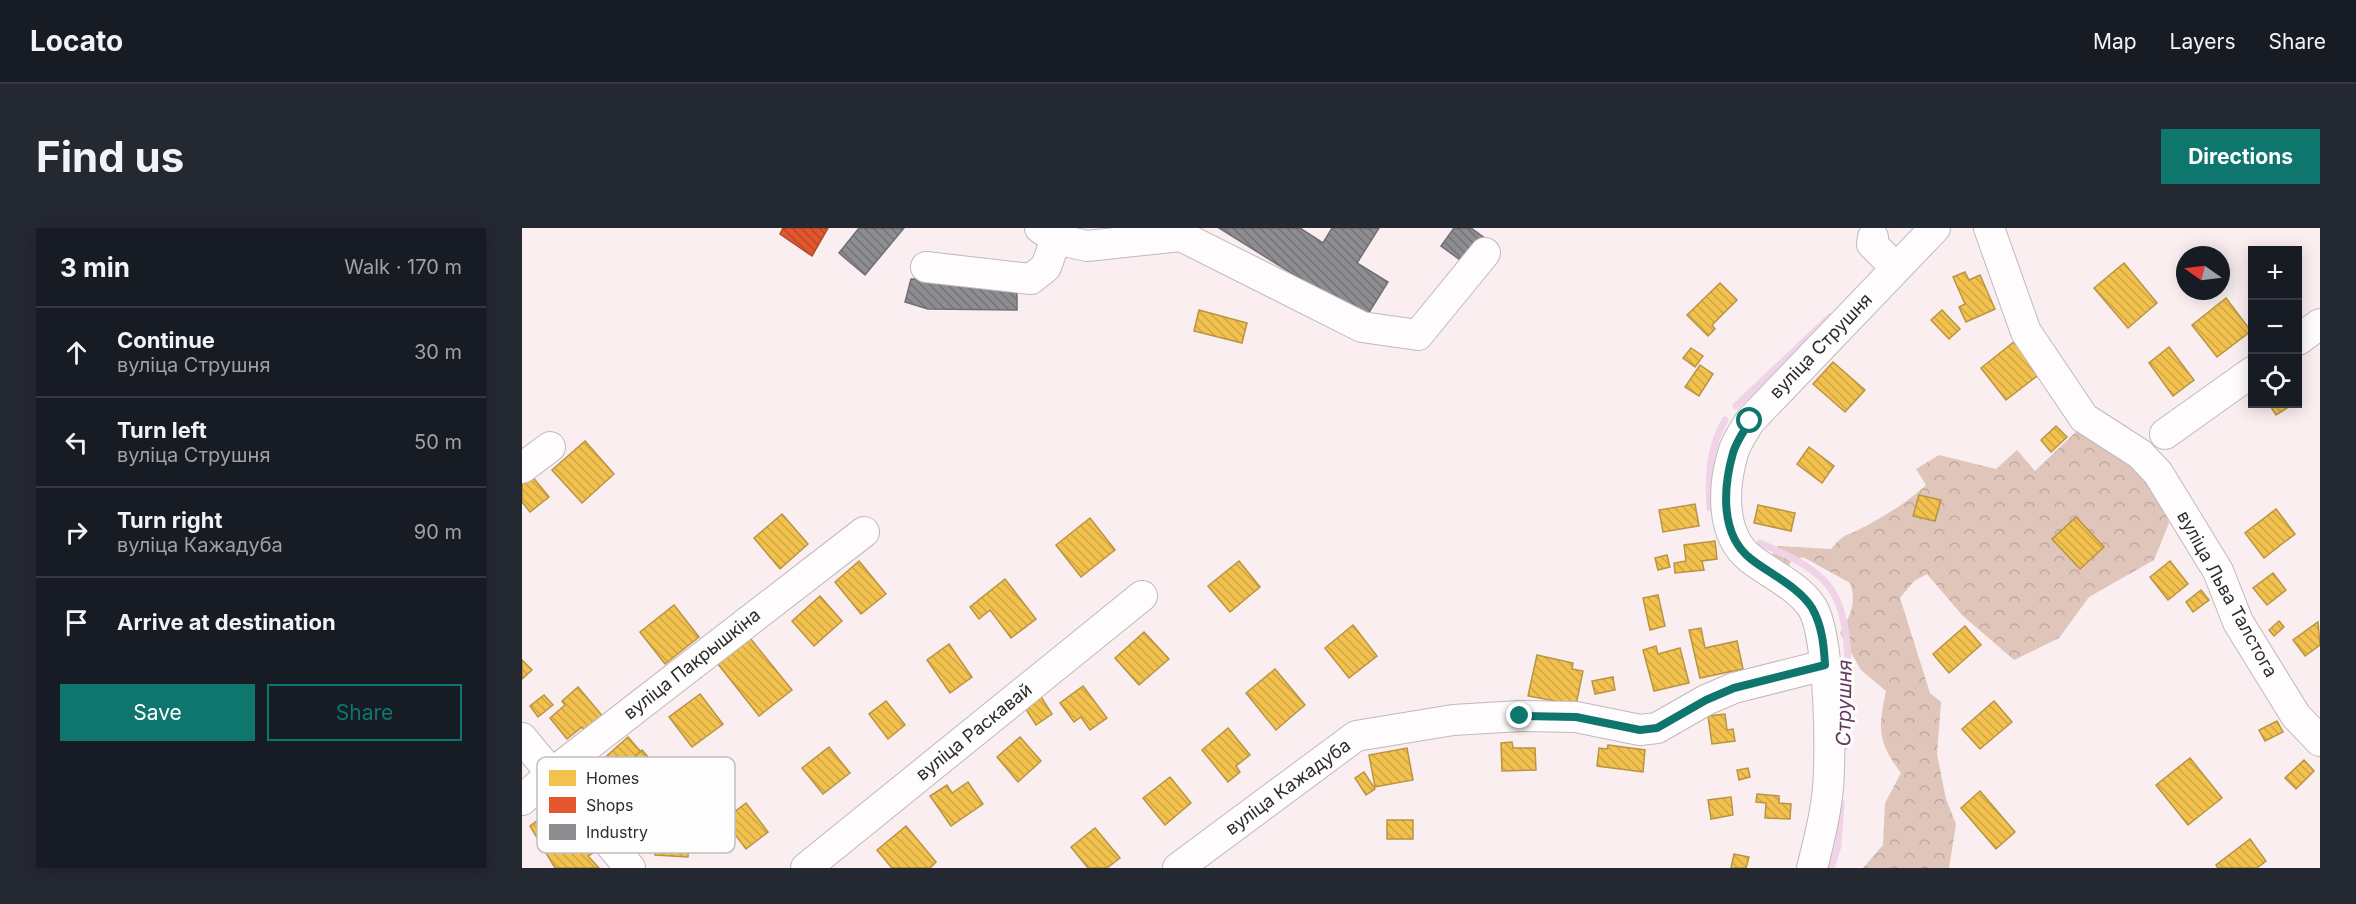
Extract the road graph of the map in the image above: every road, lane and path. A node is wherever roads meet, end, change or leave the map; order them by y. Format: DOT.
graph roads {
  1 [pos="1935,228"];
  2 [pos="1989,228"];
  3 [pos="1048,234"];
  4 [pos="1873,237"];
  5 [pos="1485,253"];
  6 [pos="926,267"];
  7 [pos="1896,268"];
  8 [pos="2320,324"];
  9 [pos="2302,337"];
  10 [pos="2248,376"];
  11 [pos="2165,434"];
  12 [pos="550,447"];
  13 [pos="522,468"];
  14 [pos="864,532"];
  15 [pos="1142,596"];
  16 [pos="1825,665"];
  17 [pos="522,738"];
  18 [pos="2320,741"];
  19 [pos="537,757"];
  20 [pos="573,757"];
  21 [pos="537,787"];
  22 [pos="522,800"];
  23 [pos="617,853"];
  24 [pos="1182,867"];
  25 [pos="630,868"];
  26 [pos="806,868"];
  27 [pos="1812,868"];
  1 -- 7 [label="street, вуліца Струшня"];
  2 -- 18 [label="street, вуліца Льва Талстога"];
  3 -- 5 [label="street"];
  3 -- 6 [label="street"];
  4 -- 7 [label="street"];
  7 -- 16 [label="street, вуліца Струшня"];
  8 -- 9 [label="street"];
  10 -- 11 [label="street"];
  12 -- 13 [label="street"];
  14 -- 20 [label="street, вуліца Пакрышкіна"];
  15 -- 26 [label="street, вуліца Раскавай"];
  16 -- 24 [label="street, вуліца Кажадуба"];
  16 -- 27 [label="street, вуліца Струшня"];
  17 -- 19 [label="street"];
  21 -- 22 [label="street, вуліца Пакрышкіна"];
  23 -- 25 [label="street"];
}
